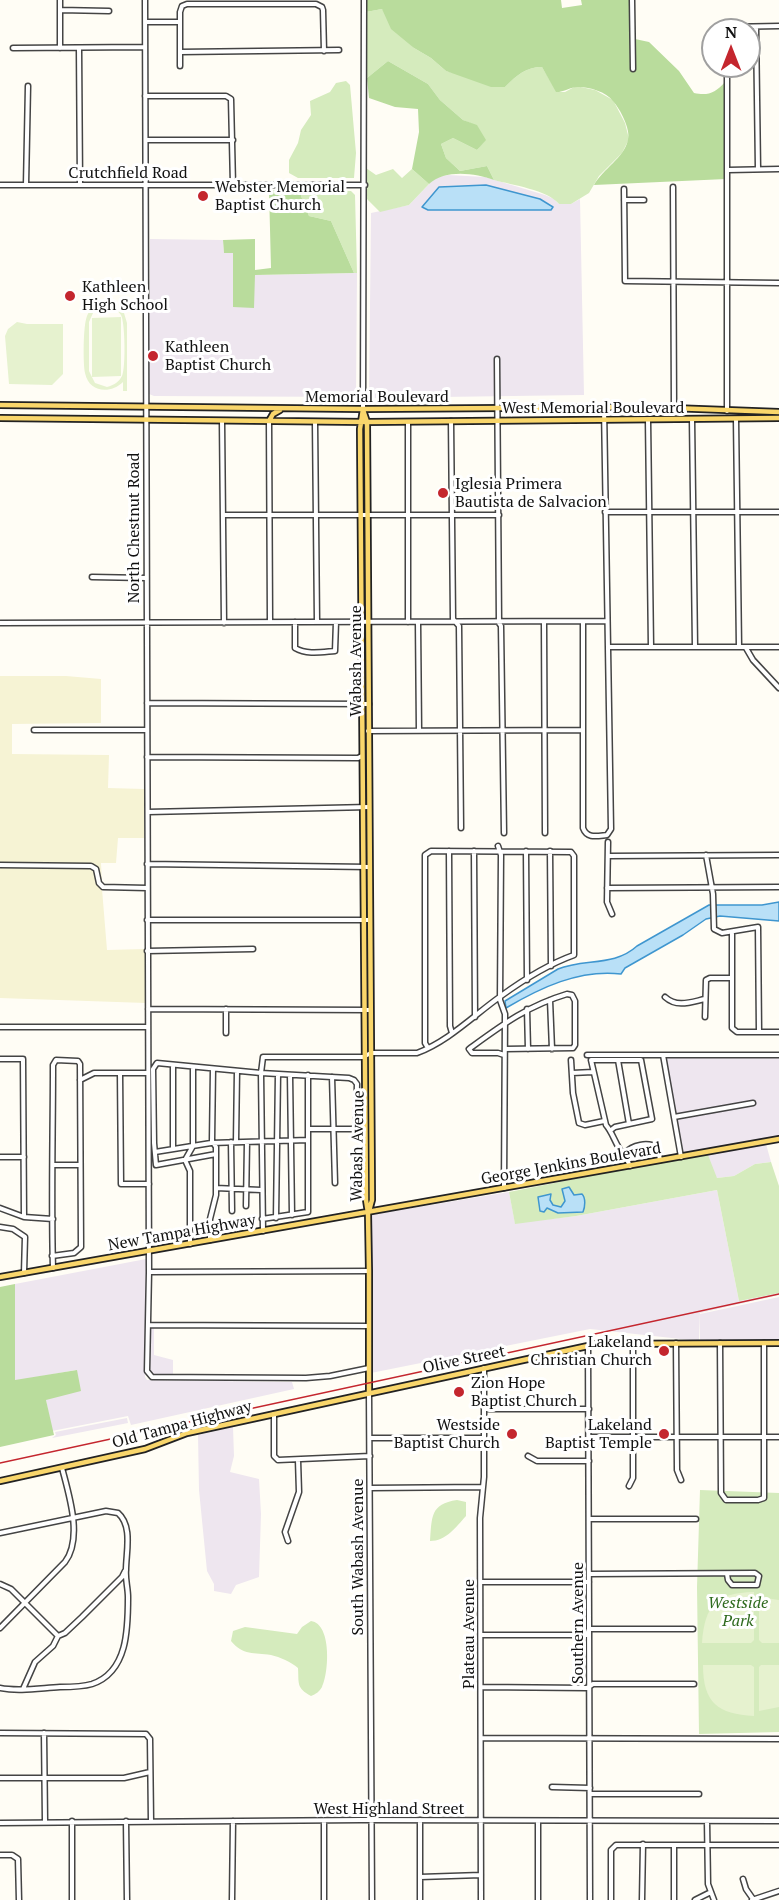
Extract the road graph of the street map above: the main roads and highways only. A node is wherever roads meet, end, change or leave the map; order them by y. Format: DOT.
graph roads {
  1 [pos="0,405"];
  2 [pos="282,409"];
  3 [pos="363,410"];
  4 [pos="779,412"];
  5 [pos="0,418"];
  6 [pos="779,418"];
  7 [pos="768,419"];
  8 [pos="269,421"];
  9 [pos="360,422"];
  10 [pos="367,422"];
  11 [pos="408,422"];
  12 [pos="364,1110"];
  13 [pos="371,1110"];
  14 [pos="779,1139"];
  15 [pos="368,1213"];
  16 [pos="0,1277"];
  17 [pos="779,1343"];
  18 [pos="369,1393"];
  19 [pos="0,1481"];
  1 -- 2 [label="main road, Memorial Boulevard"];
  2 -- 3 [label="main road, Memorial Boulevard"];
  2 -- 8 [label="main road"];
  3 -- 4 [label="main road, Memorial Boulevard"];
  3 -- 9 [label="main road, Wabash Avenue"];
  3 -- 10 [label="main road, Wabash Avenue"];
  4 -- 7 [label="main road"];
  5 -- 8 [label="main road, Memorial Boulevard"];
  6 -- 7 [label="main road, West Memorial Boulevard"];
  7 -- 11 [label="main road, West Memorial Boulevard"];
  8 -- 9 [label="main road, Memorial Boulevard"];
  9 -- 10 [label="main road, Memorial Boulevard"];
  9 -- 12 [label="main road, Wabash Avenue"];
  10 -- 11 [label="main road, Memorial Boulevard"];
  10 -- 13 [label="main road, Wabash Avenue"];
  12 -- 13 [label="main road"];
  12 -- 15 [label="main road, Wabash Avenue"];
  13 -- 15 [label="main road, Wabash Avenue"];
  14 -- 15 [label="main road, George Jenkins Boulevard"];
  15 -- 16 [label="main road, New Tampa Highway"];
  15 -- 18 [label="main road, South Wabash Avenue"];
  17 -- 18 [label="main road, Olive Street"];
  18 -- 19 [label="main road, Old Tampa Highway"];
}
